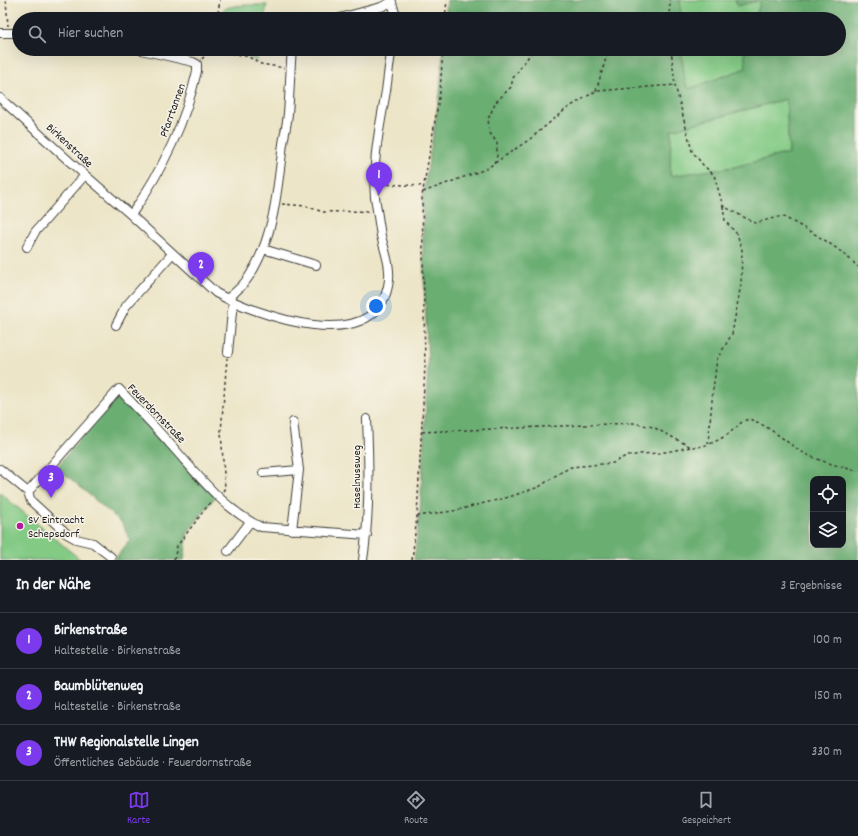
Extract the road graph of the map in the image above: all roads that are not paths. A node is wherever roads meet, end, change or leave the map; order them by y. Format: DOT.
graph roads {
  1 [pos="391,1"];
  2 [pos="362,12"];
  3 [pos="395,12"];
  4 [pos="167,56"];
  5 [pos="292,56"];
  6 [pos="391,56"];
  7 [pos="0,98"];
  8 [pos="85,175"];
  9 [pos="131,215"];
  10 [pos="27,247"];
  11 [pos="263,250"];
  12 [pos="172,254"];
  13 [pos="316,265"];
  14 [pos="230,301"];
  15 [pos="116,325"];
  16 [pos="228,352"];
  17 [pos="367,419"];
  18 [pos="294,422"];
  19 [pos="0,469"];
  20 [pos="299,470"];
  21 [pos="263,473"];
  22 [pos="28,492"];
  23 [pos="250,522"];
  24 [pos="292,530"];
  25 [pos="367,535"];
  26 [pos="228,551"];
  27 [pos="111,557"];
  28 [pos="364,560"];
  1 -- 2 [label="street"];
  1 -- 3 [label="street"];
  4 -- 9 [label="street, Pfarrtannen"];
  5 -- 11 [label="street"];
  6 -- 14 [label="street, Birkenstraße"];
  7 -- 8 [label="street, Birkenstraße"];
  8 -- 9 [label="street, Birkenstraße"];
  8 -- 10 [label="street"];
  9 -- 12 [label="street, Birkenstraße"];
  11 -- 13 [label="street"];
  11 -- 14 [label="street"];
  12 -- 14 [label="street, Birkenstraße"];
  12 -- 15 [label="street"];
  14 -- 16 [label="street"];
  17 -- 25 [label="street, Haselnussweg"];
  18 -- 20 [label="street"];
  19 -- 22 [label="street"];
  20 -- 21 [label="street"];
  20 -- 24 [label="street"];
  22 -- 23 [label="street, Feuerdornstraße"];
  22 -- 27 [label="street"];
  23 -- 24 [label="street, Feuerdornstraße"];
  23 -- 26 [label="street"];
  24 -- 25 [label="street, Feuerdornstraße"];
  25 -- 28 [label="street, Haselnussweg"];
}
